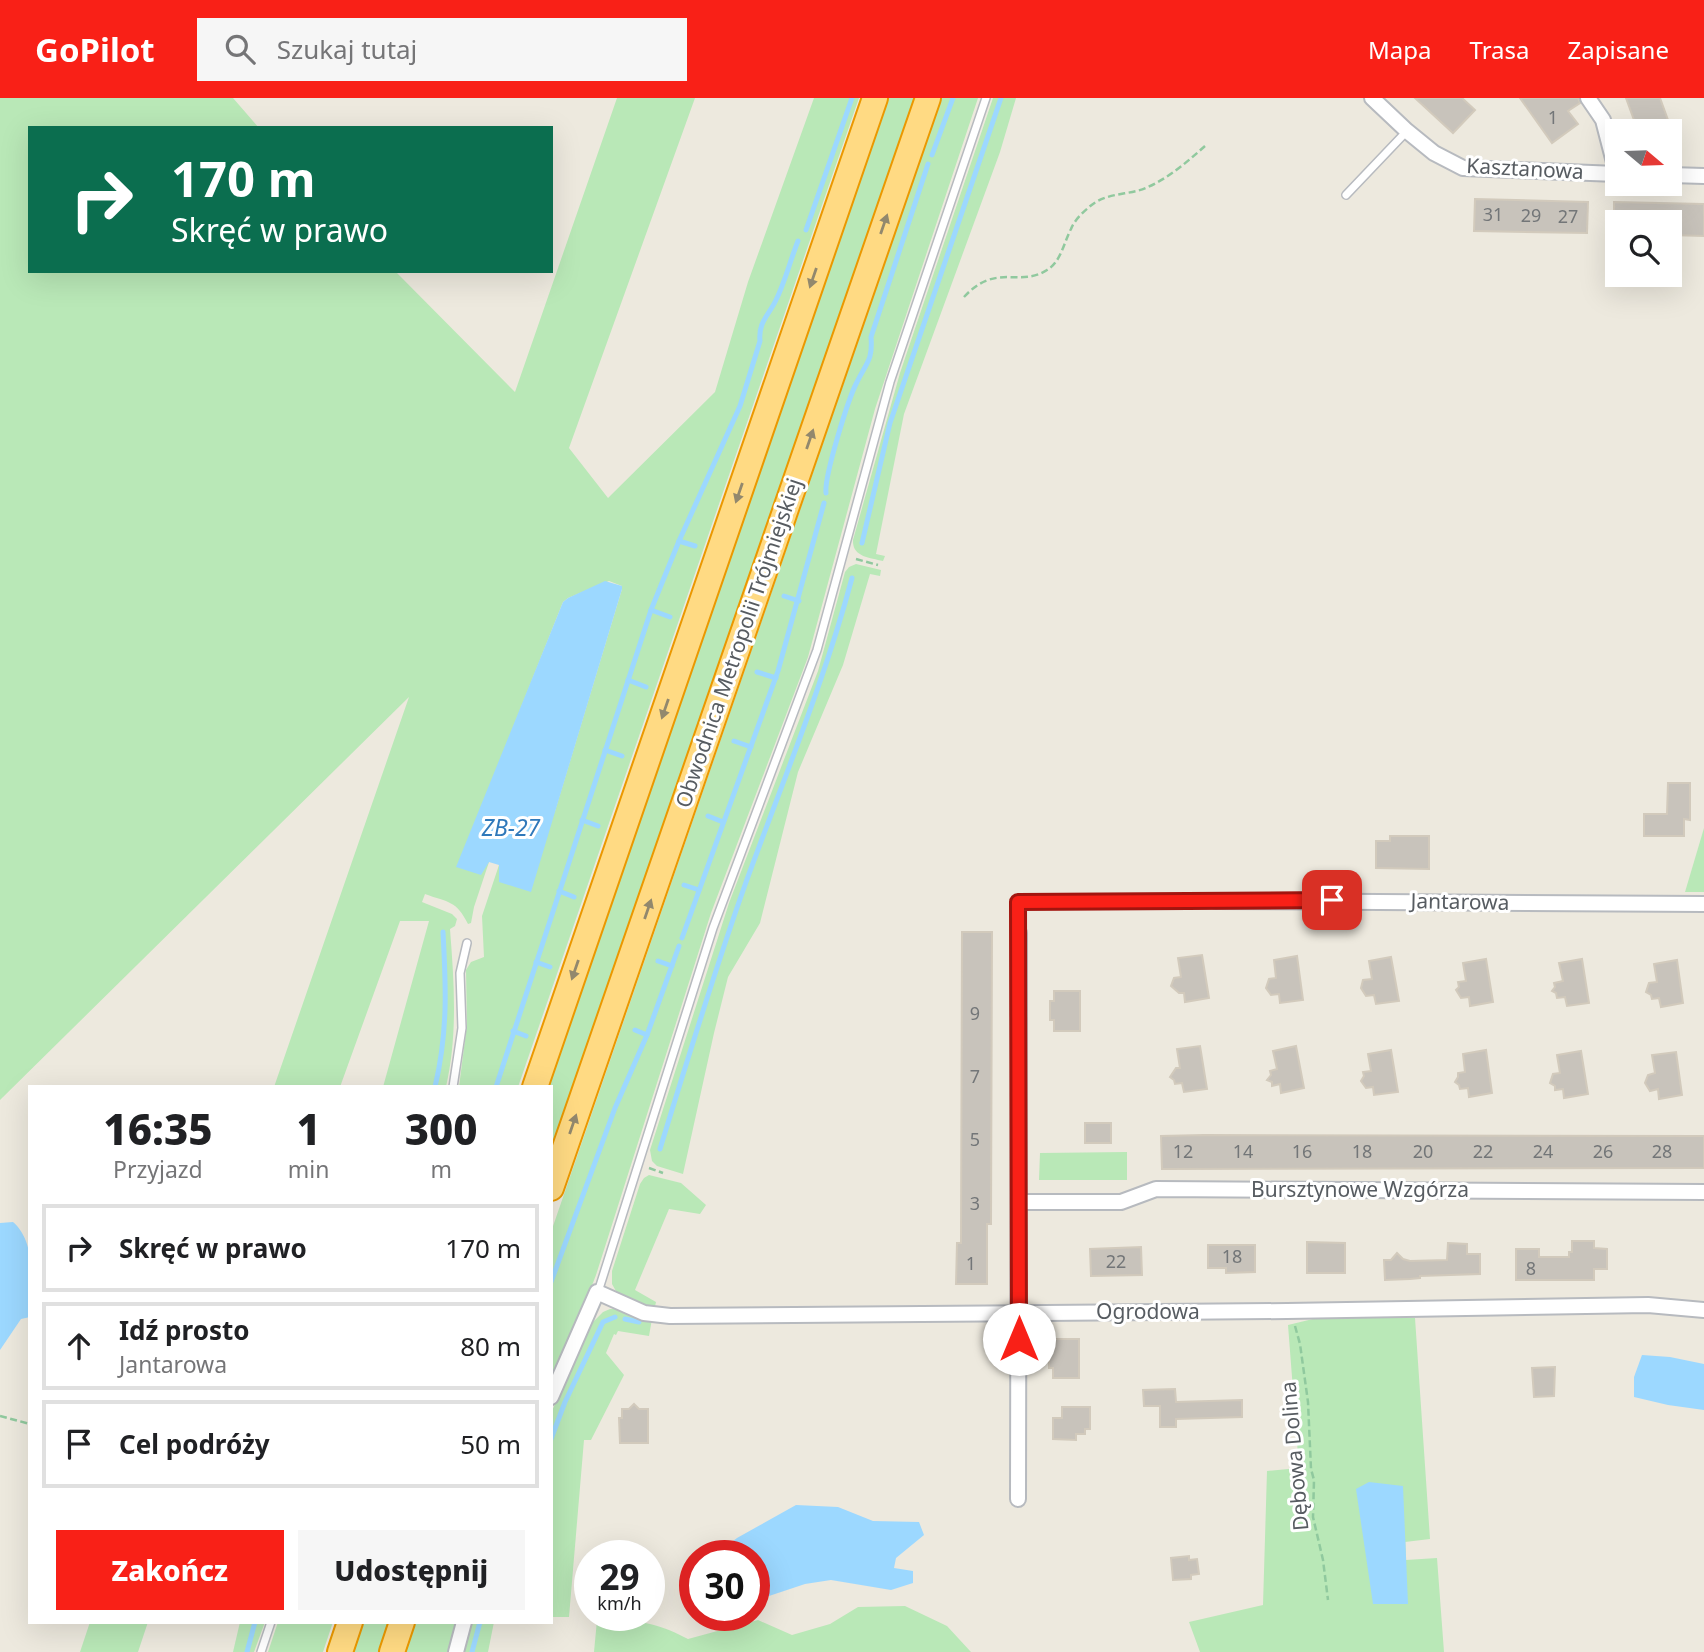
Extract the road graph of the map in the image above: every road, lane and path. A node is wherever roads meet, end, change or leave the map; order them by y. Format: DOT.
graph roads {
  1 [pos="875,98"];
  2 [pos="928,98"];
  3 [pos="986,98"];
  4 [pos="1372,98"];
  5 [pos="1588,98"];
  6 [pos="1605,128"];
  7 [pos="1407,131"];
  8 [pos="1205,146"];
  9 [pos="1605,174"];
  10 [pos="1682,175"];
  11 [pos="1704,176"];
  12 [pos="1346,195"];
  13 [pos="964,297"];
  14 [pos="842,555"];
  15 [pos="878,565"];
  16 [pos="1216,901"];
  17 [pos="1704,904"];
  18 [pos="1019,933"];
  19 [pos="467,943"];
  20 [pos="453,1085"];
  21 [pos="536,1085"];
  22 [pos="553,1182"];
  23 [pos="1704,1192"];
  24 [pos="1019,1202"];
  25 [pos="597,1292"];
  26 [pos="1704,1310"];
  27 [pos="1287,1311"];
  28 [pos="1020,1312"];
  29 [pos="553,1392"];
  30 [pos="0,1416"];
  31 [pos="28,1423"];
  32 [pos="1018,1499"];
  33 [pos="1328,1600"];
  34 [pos="270,1624"];
  35 [pos="349,1624"];
  36 [pos="401,1624"];
  37 [pos="463,1624"];
  38 [pos="261,1652"];
  39 [pos="340,1652"];
  40 [pos="391,1652"];
  41 [pos="456,1652"];
  1 -- 21 [label="highway, one-way"];
  22 -- 2 [label="highway, Obwodnica Metropolii Trójmiejskiej, one-way"];
  3 -- 14 [label="lane"];
  4 -- 7 [label="street, Kasztanowa"];
  5 -- 6 [label="street"];
  7 -- 9 [label="street, Kasztanowa"];
  7 -- 12 [label="lane"];
  8 -- 13 [label="path"];
  10 -- 11 [label="street"];
  14 -- 15 [label="path"];
  14 -- 25 [label="lane"];
  16 -- 17 [label="street, Jantarowa"];
  16 -- 18 [label="lane"];
  18 -- 24 [label="street"];
  19 -- 20 [label="lane"];
  23 -- 24 [label="street, Bursztynowe Wzgórza"];
  24 -- 28 [label="street"];
  25 -- 28 [label="street, Ogrodowa"];
  25 -- 29 [label="street"];
  26 -- 27 [label="street, Ogrodowa"];
  27 -- 28 [label="street, Ogrodowa"];
  27 -- 33 [label="path, Dębowa Dolina"];
  28 -- 32 [label="street"];
  30 -- 31 [label="path"];
  34 -- 38 [label="lane"];
  35 -- 39 [label="highway"];
  36 -- 40 [label="highway"];
  37 -- 41 [label="street"];
}
